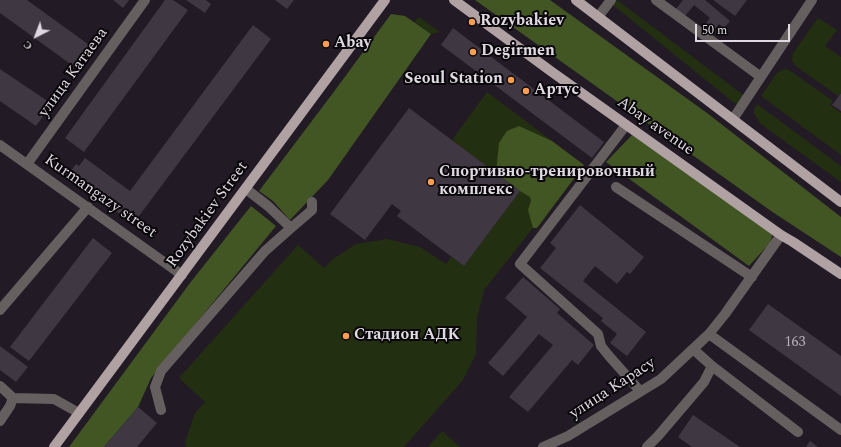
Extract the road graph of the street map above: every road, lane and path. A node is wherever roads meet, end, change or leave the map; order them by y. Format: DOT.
graph roads {
  1 [pos="145,0"];
  2 [pos="386,0"];
  3 [pos="454,0"];
  4 [pos="576,0"];
  5 [pos="611,0"];
  6 [pos="656,0"];
  7 [pos="812,0"];
  8 [pos="598,16"];
  9 [pos="761,77"];
  10 [pos="733,119"];
  11 [pos="626,125"];
  12 [pos="0,145"];
  13 [pos="27,164"];
  14 [pos="616,187"];
  15 [pos="246,189"];
  16 [pos="312,202"];
  17 [pos="841,202"];
  18 [pos="88,207"];
  19 [pos="292,228"];
  20 [pos="780,235"];
  21 [pos="841,274"];
  22 [pos="182,275"];
  23 [pos="752,277"];
  24 [pos="0,310"];
  25 [pos="709,334"];
  26 [pos="693,349"];
  27 [pos="712,366"];
  28 [pos="0,386"];
  29 [pos="640,391"];
  30 [pos="13,398"];
  31 [pos="161,410"];
  32 [pos="79,413"];
  33 [pos="0,421"];
  34 [pos="841,430"];
  35 [pos="798,432"];
  36 [pos="54,447"];
  37 [pos="543,447"];
  38 [pos="647,447"];
  1 -- 13 [label="street, улица Катаева"];
  2 -- 15 [label="main road, Rozybakiev Street"];
  3 -- 11 [label="main road, Abay avenue"];
  4 -- 8 [label="main road"];
  5 -- 8 [label="street"];
  6 -- 9 [label="street"];
  7 -- 9 [label="street"];
  8 -- 10 [label="main road"];
  9 -- 10 [label="street"];
  10 -- 17 [label="main road"];
  11 -- 20 [label="main road, Abay avenue"];
  11 -- 29 [label="street"];
  12 -- 13 [label="street, Kurmangazy street"];
  13 -- 18 [label="street, Kurmangazy street"];
  14 -- 23 [label="street"];
  15 -- 19 [label="street"];
  15 -- 22 [label="main road, Rozybakiev Street"];
  16 -- 19 [label="street"];
  18 -- 22 [label="street, Kurmangazy street"];
  18 -- 24 [label="street"];
  19 -- 31 [label="street"];
  20 -- 21 [label="main road, Abay avenue"];
  20 -- 23 [label="street, улица Карасу"];
  22 -- 32 [label="main road, Rozybakiev Street"];
  23 -- 25 [label="street, улица Карасу"];
  25 -- 26 [label="street, улица Карасу"];
  25 -- 34 [label="street"];
  26 -- 27 [label="street"];
  26 -- 29 [label="street, улица Карасу"];
  27 -- 35 [label="street"];
  27 -- 38 [label="street"];
  28 -- 30 [label="street"];
  29 -- 37 [label="street, улица Карасу"];
  30 -- 32 [label="street"];
  30 -- 33 [label="street"];
  32 -- 36 [label="main road, Rozybakiev Street"];
}
